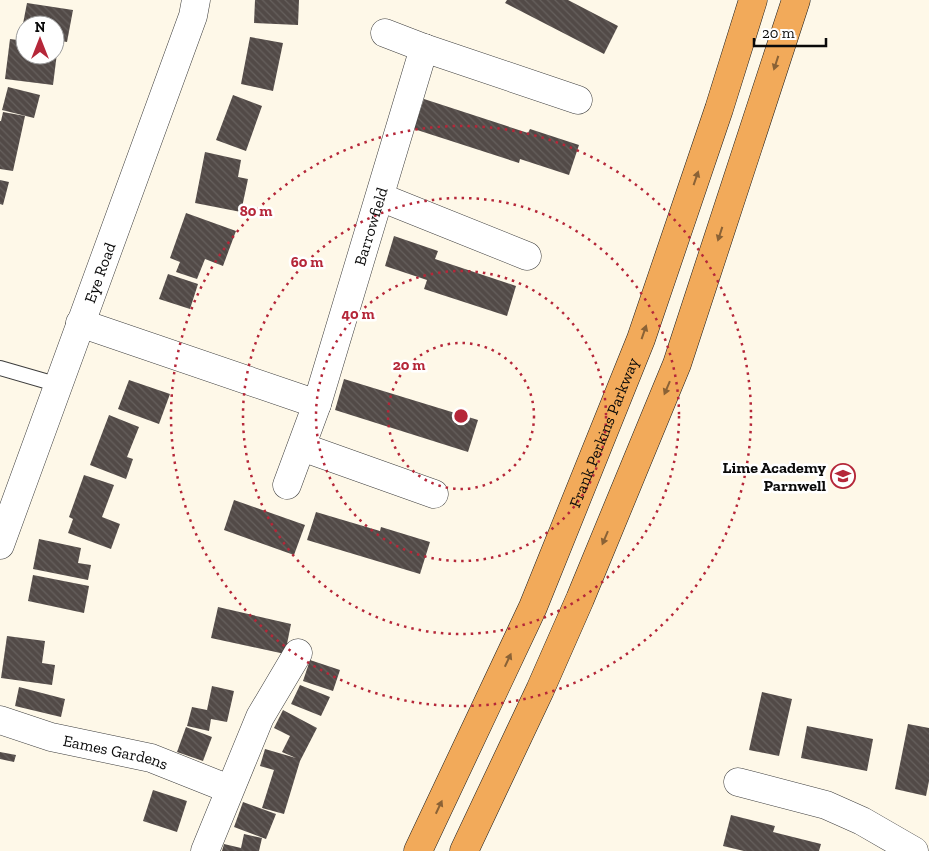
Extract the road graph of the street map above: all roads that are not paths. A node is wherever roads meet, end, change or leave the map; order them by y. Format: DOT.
graph roads {
  1 [pos="196,0"];
  2 [pos="753,0"];
  3 [pos="796,0"];
  4 [pos="385,32"];
  5 [pos="424,48"];
  6 [pos="578,100"];
  7 [pos="380,197"];
  8 [pos="528,256"];
  9 [pos="80,323"];
  10 [pos="0,368"];
  11 [pos="59,385"];
  12 [pos="317,404"];
  13 [pos="302,447"];
  14 [pos="287,485"];
  15 [pos="434,494"];
  16 [pos="0,545"];
  17 [pos="298,653"];
  18 [pos="0,720"];
  19 [pos="738,782"];
  20 [pos="229,790"];
  21 [pos="205,851"];
  22 [pos="418,851"];
  23 [pos="464,851"];
  24 [pos="914,851"];
  1 -- 9 [label="street, Eye Road"];
  22 -- 2 [label="highway, Frank Perkins Parkway, one-way"];
  3 -- 23 [label="highway, one-way"];
  4 -- 5 [label="street"];
  5 -- 6 [label="street"];
  5 -- 7 [label="street, Barrowfield"];
  7 -- 8 [label="street"];
  7 -- 12 [label="street, Barrowfield"];
  9 -- 11 [label="street, Eye Road"];
  9 -- 12 [label="street"];
  10 -- 11 [label="lane"];
  11 -- 16 [label="street, Eye Road"];
  12 -- 13 [label="street, Barrowfield"];
  13 -- 14 [label="street, Barrowfield"];
  13 -- 15 [label="street"];
  17 -- 20 [label="street"];
  18 -- 20 [label="street, Eames Gardens"];
  19 -- 24 [label="street"];
  20 -- 21 [label="street"];
}
